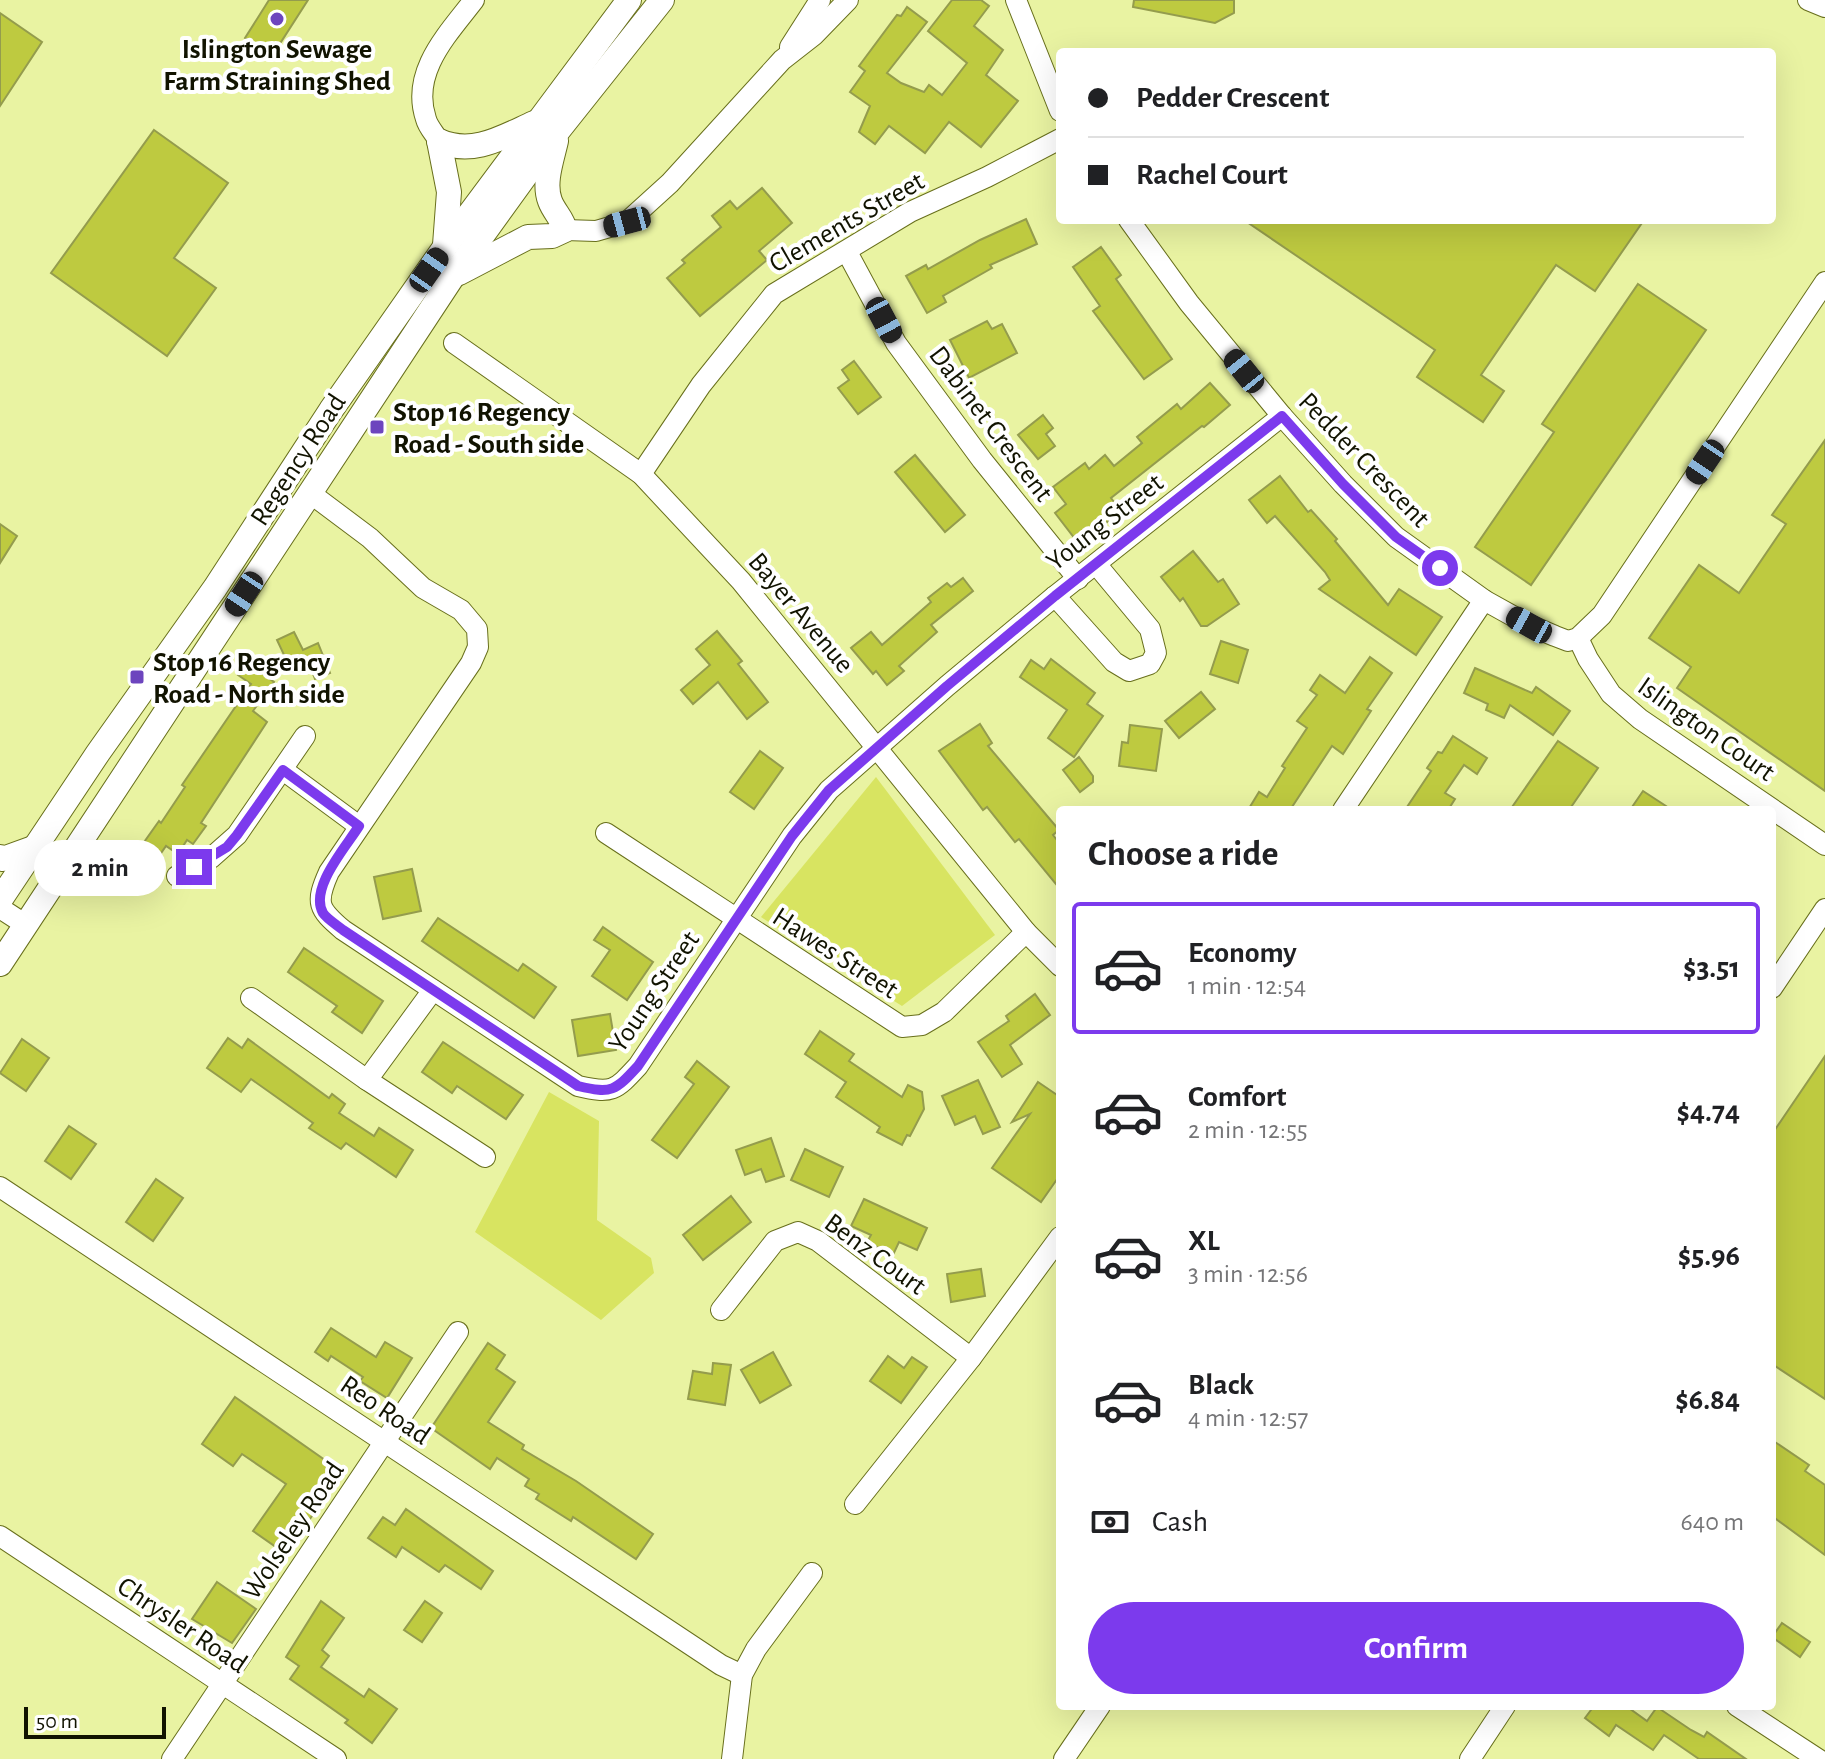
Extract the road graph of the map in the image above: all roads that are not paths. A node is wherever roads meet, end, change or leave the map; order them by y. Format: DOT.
graph roads {
  1 [pos="474,0"];
  2 [pos="629,0"];
  3 [pos="662,0"];
  4 [pos="820,0"];
  5 [pos="848,0"];
  6 [pos="1016,0"];
  7 [pos="1808,0"];
  8 [pos="1825,7"];
  9 [pos="782,60"];
  10 [pos="1056,101"];
  11 [pos="548,126"];
  12 [pos="439,141"];
  13 [pos="1056,141"];
  14 [pos="1132,224"];
  15 [pos="565,230"];
  16 [pos="445,247"];
  17 [pos="847,252"];
  18 [pos="453,276"];
  19 [pos="1825,282"];
  20 [pos="454,343"];
  21 [pos="1282,416"];
  22 [pos="641,474"];
  23 [pos="287,479"];
  24 [pos="310,493"];
  25 [pos="1096,564"];
  26 [pos="1078,579"];
  27 [pos="1055,596"];
  28 [pos="1484,600"];
  29 [pos="1578,638"];
  30 [pos="305,736"];
  31 [pos="877,746"];
  32 [pos="98,753"];
  33 [pos="283,770"];
  34 [pos="127,771"];
  35 [pos="1346,806"];
  36 [pos="1768,806"];
  37 [pos="1776,812"];
  38 [pos="359,826"];
  39 [pos="606,833"];
  40 [pos="1825,845"];
  41 [pos="36,847"];
  42 [pos="0,857"];
  43 [pos="177,876"];
  44 [pos="0,900"];
  45 [pos="0,908"];
  46 [pos="1825,909"];
  47 [pos="736,919"];
  48 [pos="26,925"];
  49 [pos="1026,932"];
  50 [pos="1056,962"];
  51 [pos="0,964"];
  52 [pos="1776,982"];
  53 [pos="433,990"];
  54 [pos="251,998"];
  55 [pos="367,1080"];
  56 [pos="485,1157"];
  57 [pos="0,1187"];
  58 [pos="1056,1249"];
  59 [pos="721,1310"];
  60 [pos="458,1332"];
  61 [pos="971,1358"];
  62 [pos="385,1442"];
  63 [pos="855,1504"];
  64 [pos="0,1536"];
  65 [pos="812,1573"];
  66 [pos="742,1675"];
  67 [pos="222,1684"];
  68 [pos="1097,1710"];
  69 [pos="1502,1710"];
  70 [pos="1743,1710"];
  71 [pos="172,1759"];
  72 [pos="336,1759"];
  73 [pos="732,1759"];
  74 [pos="1064,1759"];
  75 [pos="1470,1759"];
  76 [pos="1818,1759"];
  1 -- 12 [label="street"];
  2 -- 11 [label="main road, Regency Road"];
  3 -- 11 [label="main road, Regency Road"];
  4 -- 9 [label="street"];
  5 -- 9 [label="street"];
  6 -- 10 [label="street"];
  7 -- 8 [label="street"];
  9 -- 15 [label="street"];
  11 -- 12 [label="main road"];
  11 -- 15 [label="main road"];
  11 -- 16 [label="main road, Regency Road"];
  11 -- 18 [label="main road, Regency Road"];
  12 -- 16 [label="main road"];
  13 -- 17 [label="street, Clements Street"];
  14 -- 21 [label="street, Pedder Crescent"];
  15 -- 18 [label="main road"];
  16 -- 23 [label="main road, Regency Road"];
  17 -- 22 [label="street, Clements Street"];
  17 -- 26 [label="street, Dabinet Crescent"];
  18 -- 24 [label="main road, Regency Road"];
  19 -- 29 [label="street"];
  20 -- 22 [label="street, Bayer Avenue"];
  21 -- 25 [label="street, Young Street"];
  21 -- 28 [label="street, Pedder Crescent"];
  22 -- 31 [label="street, Bayer Avenue"];
  23 -- 24 [label="main road"];
  23 -- 32 [label="main road, Regency Road"];
  24 -- 34 [label="main road, Regency Road"];
  24 -- 38 [label="street, Young Street"];
  25 -- 26 [label="street, Young Street"];
  25 -- 27 [label="street"];
  26 -- 27 [label="street, Young Street"];
  27 -- 31 [label="street, Young Street"];
  28 -- 29 [label="street, Pedder Crescent"];
  28 -- 35 [label="street"];
  29 -- 36 [label="street, Islington Court"];
  30 -- 33 [label="street"];
  31 -- 47 [label="street, Young Street"];
  31 -- 49 [label="street, Bayer Avenue"];
  32 -- 34 [label="main road"];
  32 -- 41 [label="main road, Regency Road"];
  33 -- 38 [label="street"];
  33 -- 43 [label="street"];
  34 -- 48 [label="main road, Regency Road"];
  37 -- 40 [label="street, Islington Court"];
  38 -- 53 [label="street, Young Street"];
  39 -- 47 [label="street, Hawes Street"];
  41 -- 42 [label="main road"];
  41 -- 44 [label="main road, Regency Road"];
  45 -- 48 [label="street"];
  46 -- 52 [label="street"];
  47 -- 49 [label="street, Hawes Street"];
  47 -- 53 [label="street, Young Street"];
  48 -- 51 [label="main road, Regency Road"];
  49 -- 50 [label="street, Bayer Avenue"];
  53 -- 55 [label="street"];
  54 -- 55 [label="street"];
  55 -- 56 [label="street"];
  57 -- 62 [label="street, Reo Road"];
  58 -- 61 [label="street"];
  59 -- 61 [label="street, Benz Court"];
  60 -- 62 [label="street, Wolseley Road"];
  61 -- 63 [label="street"];
  62 -- 66 [label="street, Reo Road"];
  62 -- 67 [label="street, Wolseley Road"];
  64 -- 67 [label="street, Chrysler Road"];
  65 -- 66 [label="street"];
  66 -- 73 [label="street"];
  67 -- 71 [label="street, Wolseley Road"];
  67 -- 72 [label="street, Chrysler Road"];
  68 -- 74 [label="street"];
  69 -- 75 [label="street"];
  70 -- 76 [label="street"];
}
